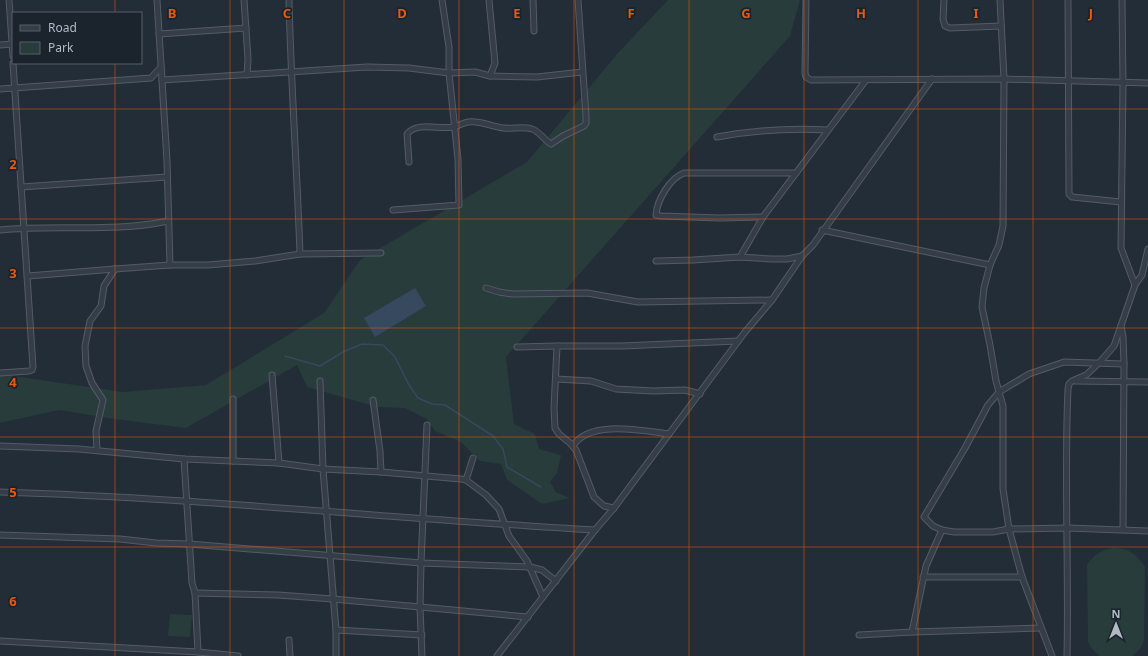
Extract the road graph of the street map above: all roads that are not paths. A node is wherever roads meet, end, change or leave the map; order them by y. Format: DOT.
graph roads {
  1 [pos="9,0"];
  2 [pos="157,0"];
  3 [pos="244,0"];
  4 [pos="289,0"];
  5 [pos="442,0"];
  6 [pos="490,0"];
  7 [pos="533,0"];
  8 [pos="578,0"];
  9 [pos="806,0"];
  10 [pos="944,0"];
  11 [pos="1000,0"];
  12 [pos="1068,0"];
  13 [pos="1122,0"];
  14 [pos="1001,26"];
  15 [pos="246,28"];
  16 [pos="534,32"];
  17 [pos="159,34"];
  18 [pos="12,44"];
  19 [pos="0,45"];
  20 [pos="14,64"];
  21 [pos="161,67"];
  22 [pos="582,72"];
  23 [pos="291,73"];
  24 [pos="449,73"];
  25 [pos="247,75"];
  26 [pos="490,76"];
  27 [pos="932,79"];
  28 [pos="1004,79"];
  29 [pos="162,80"];
  30 [pos="866,80"];
  31 [pos="1069,81"];
  32 [pos="1123,83"];
  33 [pos="1148,83"];
  34 [pos="0,89"];
  35 [pos="14,89"];
  36 [pos="454,127"];
  37 [pos="828,130"];
  38 [pos="717,137"];
  39 [pos="409,162"];
  40 [pos="796,173"];
  41 [pos="167,177"];
  42 [pos="21,187"];
  43 [pos="1121,202"];
  44 [pos="393,210"];
  45 [pos="763,217"];
  46 [pos="168,221"];
  47 [pos="24,227"];
  48 [pos="0,230"];
  49 [pos="822,230"];
  50 [pos="1148,249"];
  51 [pos="381,253"];
  52 [pos="300,254"];
  53 [pos="802,256"];
  54 [pos="740,257"];
  55 [pos="656,261"];
  56 [pos="170,265"];
  57 [pos="990,265"];
  58 [pos="114,268"];
  59 [pos="28,276"];
  60 [pos="1134,285"];
  61 [pos="486,288"];
  62 [pos="772,300"];
  63 [pos="1121,326"];
  64 [pos="738,342"];
  65 [pos="557,346"];
  66 [pos="517,347"];
  67 [pos="1099,363"];
  68 [pos="1124,364"];
  69 [pos="0,373"];
  70 [pos="272,375"];
  71 [pos="556,379"];
  72 [pos="320,381"];
  73 [pos="1072,381"];
  74 [pos="1124,382"];
  75 [pos="1148,382"];
  76 [pos="999,392"];
  77 [pos="700,394"];
  78 [pos="233,399"];
  79 [pos="373,400"];
  80 [pos="427,425"];
  81 [pos="669,434"];
  82 [pos="0,444"];
  83 [pos="573,446"];
  84 [pos="97,450"];
  85 [pos="0,452"];
  86 [pos="473,458"];
  87 [pos="184,459"];
  88 [pos="233,461"];
  89 [pos="279,463"];
  90 [pos="323,469"];
  91 [pos="381,472"];
  92 [pos="425,475"];
  93 [pos="466,480"];
  94 [pos="0,492"];
  95 [pos="188,502"];
  96 [pos="614,508"];
  97 [pos="326,512"];
  98 [pos="423,519"];
  99 [pos="504,525"];
  100 [pos="1068,528"];
  101 [pos="1009,529"];
  102 [pos="1123,529"];
  103 [pos="0,530"];
  104 [pos="596,530"];
  105 [pos="942,530"];
  106 [pos="1148,531"];
  107 [pos="0,535"];
  108 [pos="189,544"];
  109 [pos="330,555"];
  110 [pos="421,563"];
  111 [pos="530,567"];
  112 [pos="923,577"];
  113 [pos="1022,577"];
  114 [pos="556,581"];
  115 [pos="196,593"];
  116 [pos="333,598"];
  117 [pos="543,598"];
  118 [pos="420,608"];
  119 [pos="528,616"];
  120 [pos="1041,628"];
  121 [pos="336,630"];
  122 [pos="912,632"];
  123 [pos="422,634"];
  124 [pos="859,635"];
  125 [pos="289,640"];
  126 [pos="0,641"];
  127 [pos="187,651"];
  128 [pos="198,652"];
  129 [pos="183,656"];
  130 [pos="238,656"];
  131 [pos="290,656"];
  132 [pos="336,656"];
  133 [pos="422,656"];
  134 [pos="497,656"];
  135 [pos="1052,656"];
  136 [pos="1068,656"];
  1 -- 18 [label="street"];
  2 -- 17 [label="street"];
  3 -- 15 [label="street"];
  4 -- 23 [label="street"];
  5 -- 24 [label="street"];
  6 -- 26 [label="street"];
  7 -- 16 [label="street"];
  8 -- 22 [label="street"];
  9 -- 30 [label="street"];
  10 -- 14 [label="street"];
  11 -- 14 [label="street"];
  12 -- 31 [label="street"];
  13 -- 32 [label="street"];
  14 -- 28 [label="street"];
  15 -- 17 [label="street"];
  15 -- 25 [label="street"];
  17 -- 21 [label="street"];
  18 -- 19 [label="street"];
  20 -- 35 [label="street"];
  21 -- 29 [label="street"];
  21 -- 35 [label="street"];
  22 -- 26 [label="street"];
  22 -- 36 [label="street"];
  23 -- 24 [label="street"];
  23 -- 25 [label="street"];
  23 -- 52 [label="street"];
  24 -- 26 [label="street"];
  24 -- 36 [label="street"];
  25 -- 29 [label="street"];
  27 -- 28 [label="street"];
  27 -- 30 [label="street"];
  27 -- 49 [label="street"];
  28 -- 31 [label="street"];
  28 -- 57 [label="street"];
  29 -- 41 [label="street"];
  30 -- 37 [label="street"];
  31 -- 32 [label="street"];
  31 -- 43 [label="street"];
  32 -- 33 [label="street"];
  32 -- 43 [label="street"];
  34 -- 35 [label="street"];
  35 -- 42 [label="street"];
  36 -- 39 [label="street"];
  36 -- 44 [label="street"];
  37 -- 38 [label="street"];
  37 -- 40 [label="street"];
  40 -- 45 [label="street"];
  40 -- 45 [label="street"];
  41 -- 42 [label="street"];
  41 -- 46 [label="street"];
  42 -- 47 [label="street"];
  43 -- 60 [label="street"];
  45 -- 54 [label="street"];
  46 -- 47 [label="street"];
  46 -- 56 [label="street"];
  47 -- 48 [label="street"];
  47 -- 59 [label="street"];
  49 -- 53 [label="street"];
  49 -- 57 [label="street"];
  50 -- 60 [label="street"];
  51 -- 52 [label="street"];
  52 -- 56 [label="street"];
  53 -- 54 [label="street"];
  53 -- 62 [label="street"];
  54 -- 55 [label="street"];
  56 -- 58 [label="street"];
  57 -- 76 [label="street"];
  58 -- 59 [label="street"];
  58 -- 84 [label="street"];
  59 -- 69 [label="street"];
  60 -- 63 [label="street"];
  61 -- 62 [label="street"];
  62 -- 64 [label="street"];
  63 -- 67 [label="street"];
  63 -- 68 [label="street"];
  64 -- 65 [label="street"];
  64 -- 77 [label="street"];
  65 -- 66 [label="street"];
  65 -- 71 [label="street"];
  67 -- 68 [label="street"];
  67 -- 73 [label="street"];
  67 -- 76 [label="street"];
  68 -- 74 [label="street"];
  70 -- 89 [label="street"];
  71 -- 77 [label="street"];
  71 -- 83 [label="street"];
  72 -- 90 [label="street"];
  73 -- 74 [label="street"];
  73 -- 100 [label="street"];
  74 -- 75 [label="street"];
  74 -- 102 [label="street"];
  76 -- 101 [label="street"];
  76 -- 105 [label="street"];
  77 -- 81 [label="street"];
  78 -- 88 [label="street"];
  79 -- 91 [label="street"];
  80 -- 92 [label="street"];
  81 -- 83 [label="street"];
  81 -- 96 [label="street"];
  82 -- 84 [label="street"];
  82 -- 85 [label="street"];
  83 -- 96 [label="street"];
  84 -- 87 [label="street"];
  86 -- 93 [label="street"];
  87 -- 88 [label="street"];
  87 -- 95 [label="street"];
  88 -- 89 [label="street"];
  89 -- 90 [label="street"];
  90 -- 91 [label="street"];
  90 -- 97 [label="street"];
  91 -- 92 [label="street"];
  92 -- 93 [label="street"];
  92 -- 98 [label="street"];
  93 -- 99 [label="street"];
  94 -- 95 [label="street"];
  95 -- 97 [label="street"];
  95 -- 108 [label="street"];
  96 -- 104 [label="street"];
  97 -- 98 [label="street"];
  97 -- 109 [label="street"];
  98 -- 99 [label="street"];
  98 -- 110 [label="street"];
  99 -- 104 [label="street"];
  99 -- 111 [label="street"];
  100 -- 101 [label="street"];
  100 -- 102 [label="street"];
  100 -- 136 [label="street"];
  101 -- 105 [label="street"];
  101 -- 113 [label="street"];
  102 -- 106 [label="street"];
  103 -- 107 [label="street"];
  104 -- 114 [label="street"];
  105 -- 112 [label="street"];
  107 -- 108 [label="street"];
  108 -- 109 [label="street"];
  108 -- 115 [label="street"];
  109 -- 110 [label="street"];
  109 -- 116 [label="street"];
  110 -- 111 [label="street"];
  110 -- 118 [label="street"];
  111 -- 114 [label="street"];
  111 -- 117 [label="street"];
  112 -- 113 [label="street"];
  112 -- 122 [label="street"];
  113 -- 120 [label="street"];
  114 -- 117 [label="street"];
  115 -- 116 [label="street"];
  115 -- 128 [label="street"];
  116 -- 118 [label="street"];
  116 -- 121 [label="street"];
  117 -- 119 [label="street"];
  118 -- 119 [label="street"];
  118 -- 123 [label="street"];
  119 -- 134 [label="street"];
  120 -- 122 [label="street"];
  120 -- 135 [label="street"];
  121 -- 123 [label="street"];
  121 -- 132 [label="street"];
  122 -- 124 [label="street"];
  123 -- 133 [label="street"];
  125 -- 131 [label="street"];
  126 -- 127 [label="street"];
  127 -- 128 [label="street"];
  127 -- 129 [label="street"];
  128 -- 130 [label="street"];
}
